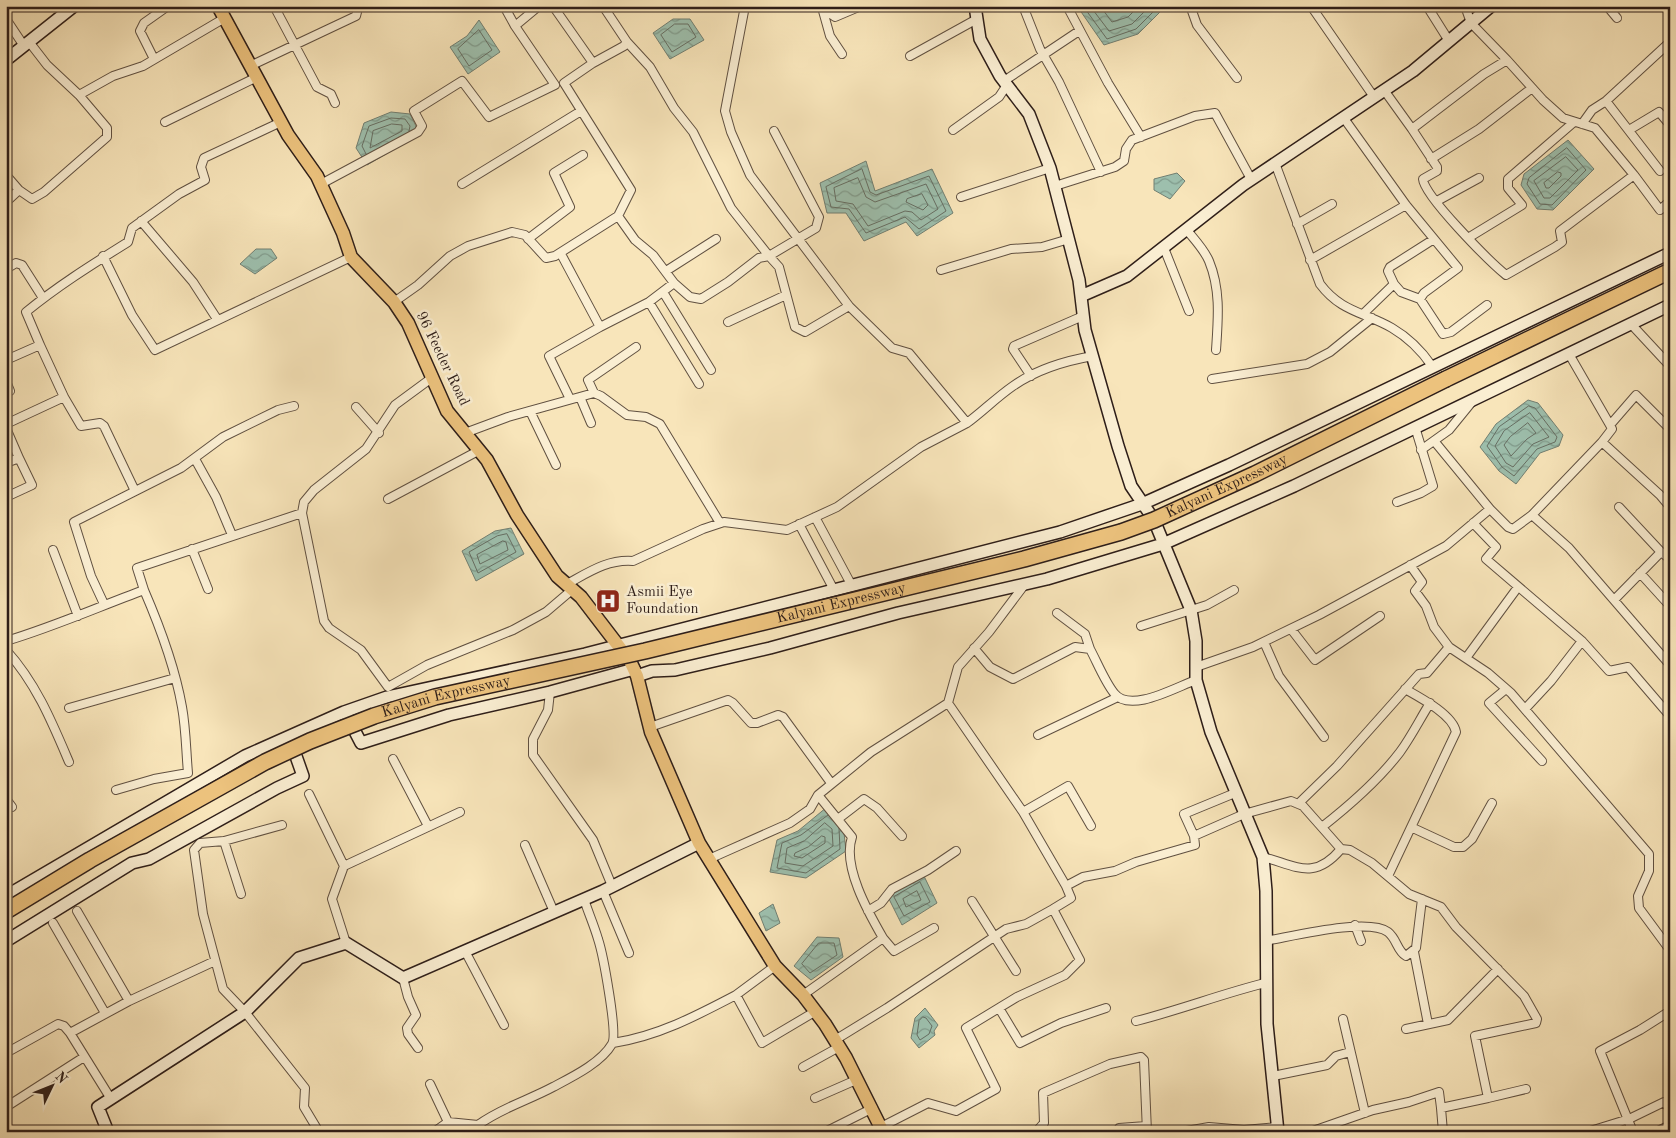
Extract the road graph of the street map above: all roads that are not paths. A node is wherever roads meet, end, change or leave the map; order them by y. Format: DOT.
graph roads {
  1 [pos="74,6"];
  2 [pos="168,6"];
  3 [pos="218,6"];
  4 [pos="355,6"];
  5 [pos="504,6"];
  6 [pos="539,6"];
  7 [pos="553,6"];
  8 [pos="603,6"];
  9 [pos="744,6"];
  10 [pos="860,6"];
  11 [pos="975,6"];
  12 [pos="1023,6"];
  13 [pos="1067,6"];
  14 [pos="1195,6"];
  15 [pos="1311,6"];
  16 [pos="1427,6"];
  17 [pos="1465,6"];
  18 [pos="1491,6"];
  19 [pos="1607,6"];
  20 [pos="277,7"];
  21 [pos="821,9"];
  22 [pos="1617,18"];
  23 [pos="6,19"];
  24 [pos="223,19"];
  25 [pos="977,19"];
  26 [pos="1471,23"];
  27 [pos="516,26"];
  28 [pos="1079,30"];
  29 [pos="1449,41"];
  30 [pos="627,42"];
  31 [pos="1670,42"];
  32 [pos="27,45"];
  33 [pos="296,46"];
  34 [pos="842,54"];
  35 [pos="1043,54"];
  36 [pos="910,56"];
  37 [pos="154,59"];
  38 [pos="6,60"];
  39 [pos="1507,60"];
  40 [pos="593,63"];
  41 [pos="253,72"];
  42 [pos="1237,78"];
  43 [pos="1006,83"];
  44 [pos="1532,88"];
  45 [pos="1384,90"];
  46 [pos="79,95"];
  47 [pos="1374,97"];
  48 [pos="1606,101"];
  49 [pos="336,103"];
  50 [pos="581,111"];
  51 [pos="1343,117"];
  52 [pos="165,122"];
  53 [pos="281,122"];
  54 [pos="1578,123"];
  55 [pos="1670,126"];
  56 [pos="1412,128"];
  57 [pos="953,130"];
  58 [pos="1629,130"];
  59 [pos="774,131"];
  60 [pos="1141,137"];
  61 [pos="583,155"];
  62 [pos="1431,159"];
  63 [pos="1274,163"];
  64 [pos="1050,168"];
  65 [pos="1660,171"];
  66 [pos="1101,172"];
  67 [pos="1634,174"];
  68 [pos="6,175"];
  69 [pos="1479,178"];
  70 [pos="1251,179"];
  71 [pos="321,184"];
  72 [pos="462,184"];
  73 [pos="1055,186"];
  74 [pos="19,190"];
  75 [pos="960,197"];
  76 [pos="1437,201"];
  77 [pos="1670,201"];
  78 [pos="6,202"];
  79 [pos="1332,204"];
  80 [pos="1406,205"];
  81 [pos="618,216"];
  82 [pos="142,221"];
  83 [pos="1297,224"];
  84 [pos="1186,229"];
  85 [pos="528,238"];
  86 [pos="1468,238"];
  87 [pos="716,239"];
  88 [pos="796,239"];
  89 [pos="1434,239"];
  90 [pos="1069,240"];
  91 [pos="1164,248"];
  92 [pos="1670,253"];
  93 [pos="561,254"];
  94 [pos="103,256"];
  95 [pos="769,256"];
  96 [pos="350,257"];
  97 [pos="1310,260"];
  98 [pos="6,269"];
  99 [pos="941,270"];
  100 [pos="666,271"];
  101 [pos="1670,271"];
  102 [pos="674,284"];
  103 [pos="1394,284"];
  104 [pos="662,292"];
  105 [pos="786,295"];
  106 [pos="1081,296"];
  107 [pos="43,298"];
  108 [pos="1420,298"];
  109 [pos="394,302"];
  110 [pos="649,302"];
  111 [pos="1486,305"];
  112 [pos="1670,305"];
  113 [pos="849,306"];
  114 [pos="1189,311"];
  115 [pos="1363,314"];
  116 [pos="1083,316"];
  117 [pos="1372,318"];
  118 [pos="217,319"];
  119 [pos="728,322"];
  120 [pos="1631,324"];
  121 [pos="600,327"];
  122 [pos="40,345"];
  123 [pos="636,347"];
  124 [pos="1216,350"];
  125 [pos="1569,354"];
  126 [pos="1093,356"];
  127 [pos="6,360"];
  128 [pos="1432,366"];
  129 [pos="1670,366"];
  130 [pos="712,370"];
  131 [pos="433,376"];
  132 [pos="1031,376"];
  133 [pos="1212,379"];
  134 [pos="6,381"];
  135 [pos="699,384"];
  136 [pos="10,391"];
  137 [pos="594,393"];
  138 [pos="580,397"];
  139 [pos="64,398"];
  140 [pos="570,399"];
  141 [pos="1474,399"];
  142 [pos="294,406"];
  143 [pos="356,407"];
  144 [pos="530,411"];
  145 [pos="591,423"];
  146 [pos="967,423"];
  147 [pos="6,424"];
  148 [pos="1610,425"];
  149 [pos="1415,427"];
  150 [pos="6,428"];
  151 [pos="1670,429"];
  152 [pos="379,433"];
  153 [pos="465,433"];
  154 [pos="1435,442"];
  155 [pos="1602,442"];
  156 [pos="1421,450"];
  157 [pos="478,451"];
  158 [pos="19,458"];
  159 [pos="195,459"];
  160 [pos="6,463"];
  161 [pos="556,465"];
  162 [pos="135,490"];
  163 [pos="6,497"];
  164 [pos="388,499"];
  165 [pos="1397,502"];
  166 [pos="1142,504"];
  167 [pos="1619,507"];
  168 [pos="1670,507"];
  169 [pos="1490,509"];
  170 [pos="302,513"];
  171 [pos="1532,515"];
  172 [pos="816,518"];
  173 [pos="1154,520"];
  174 [pos="720,523"];
  175 [pos="1473,523"];
  176 [pos="800,524"];
  177 [pos="232,535"];
  178 [pos="1163,544"];
  179 [pos="192,549"];
  180 [pos="53,550"];
  181 [pos="1660,552"];
  182 [pos="1670,559"];
  183 [pos="1410,565"];
  184 [pos="1640,573"];
  185 [pos="1025,584"];
  186 [pos="570,586"];
  187 [pos="852,586"];
  188 [pos="1518,587"];
  189 [pos="208,589"];
  190 [pos="144,590"];
  191 [pos="834,590"];
  192 [pos="1234,590"];
  193 [pos="1614,600"];
  194 [pos="104,604"];
  195 [pos="1670,606"];
  196 [pos="1191,610"];
  197 [pos="1057,613"];
  198 [pos="78,616"];
  199 [pos="1380,616"];
  200 [pos="1142,626"];
  201 [pos="1291,629"];
  202 [pos="6,641"];
  203 [pos="1582,641"];
  204 [pos="1264,642"];
  205 [pos="619,645"];
  206 [pos="1449,647"];
  207 [pos="974,648"];
  208 [pos="1090,649"];
  209 [pos="6,650"];
  210 [pos="1466,658"];
  211 [pos="1670,664"];
  212 [pos="1196,667"];
  213 [pos="634,669"];
  214 [pos="175,678"];
  215 [pos="1196,680"];
  216 [pos="1405,689"];
  217 [pos="1506,689"];
  218 [pos="550,692"];
  219 [pos="1118,698"];
  220 [pos="948,703"];
  221 [pos="1430,703"];
  222 [pos="69,708"];
  223 [pos="1525,709"];
  224 [pos="344,712"];
  225 [pos="1670,716"];
  226 [pos="650,727"];
  227 [pos="1038,735"];
  228 [pos="289,736"];
  229 [pos="1324,737"];
  230 [pos="393,759"];
  231 [pos="1542,761"];
  232 [pos="69,762"];
  233 [pos="832,783"];
  234 [pos="116,790"];
  235 [pos="1235,793"];
  236 [pos="309,794"];
  237 [pos="818,795"];
  238 [pos="6,798"];
  239 [pos="1492,803"];
  240 [pos="1298,804"];
  241 [pos="12,807"];
  242 [pos="460,812"];
  243 [pos="1023,812"];
  244 [pos="1244,814"];
  245 [pos="838,819"];
  246 [pos="282,825"];
  247 [pos="428,826"];
  248 [pos="1092,826"];
  249 [pos="1322,827"];
  250 [pos="1413,828"];
  251 [pos="902,836"];
  252 [pos="1194,836"];
  253 [pos="224,841"];
  254 [pos="699,844"];
  255 [pos="525,845"];
  256 [pos="1341,849"];
  257 [pos="956,851"];
  258 [pos="1263,857"];
  259 [pos="709,859"];
  260 [pos="344,866"];
  261 [pos="1388,876"];
  262 [pos="1066,886"];
  263 [pos="608,889"];
  264 [pos="241,894"];
  265 [pos="6,896"];
  266 [pos="584,899"];
  267 [pos="1422,899"];
  268 [pos="972,901"];
  269 [pos="1053,909"];
  270 [pos="6,911"];
  271 [pos="77,911"];
  272 [pos="868,911"];
  273 [pos="554,912"];
  274 [pos="52,923"];
  275 [pos="1354,925"];
  276 [pos="934,928"];
  277 [pos="994,937"];
  278 [pos="883,938"];
  279 [pos="6,941"];
  280 [pos="1264,941"];
  281 [pos="1361,941"];
  282 [pos="346,943"];
  283 [pos="1670,950"];
  284 [pos="465,951"];
  285 [pos="1414,952"];
  286 [pos="629,953"];
  287 [pos="215,961"];
  288 [pos="776,966"];
  289 [pos="1498,969"];
  290 [pos="1016,971"];
  291 [pos="403,978"];
  292 [pos="1265,982"];
  293 [pos="736,995"];
  294 [pos="803,995"];
  295 [pos="129,1001"];
  296 [pos="999,1008"];
  297 [pos="1106,1008"];
  298 [pos="816,1011"];
  299 [pos="1670,1011"];
  300 [pos="245,1012"];
  301 [pos="105,1013"];
  302 [pos="1343,1019"];
  303 [pos="1136,1022"];
  304 [pos="1428,1024"];
  305 [pos="504,1025"];
  306 [pos="1406,1029"];
  307 [pos="70,1033"];
  308 [pos="613,1043"];
  309 [pos="837,1043"];
  310 [pos="418,1048"];
  311 [pos="1350,1052"];
  312 [pos="6,1053"];
  313 [pos="84,1057"];
  314 [pos="803,1067"];
  315 [pos="1273,1076"];
  316 [pos="856,1080"];
  317 [pos="430,1084"];
  318 [pos="1526,1089"];
  319 [pos="815,1098"];
  320 [pos="1488,1098"];
  321 [pos="111,1099"];
  322 [pos="6,1107"];
  323 [pos="873,1108"];
  324 [pos="1441,1108"];
  325 [pos="1670,1109"];
  326 [pos="1365,1113"];
  327 [pos="1629,1119"];
  328 [pos="448,1122"];
  329 [pos="1670,1125"];
  330 [pos="479,1128"];
  331 [pos="882,1129"];
  332 [pos="1146,1129"];
  333 [pos="1278,1129"];
  334 [pos="108,1132"];
  335 [pos="318,1132"];
  336 [pos="434,1132"];
  337 [pos="825,1132"];
  338 [pos="1036,1132"];
  339 [pos="1116,1132"];
  340 [pos="1181,1132"];
  341 [pos="1310,1132"];
  342 [pos="1444,1132"];
  343 [pos="1586,1132"];
  344 [pos="1633,1132"];
  345 [pos="1656,1132"];
  1 -- 32 [label="street"];
  2 -- 37 [label="street"];
  3 -- 24 [label="main road, 96 Feeder Road"];
  4 -- 33 [label="street"];
  5 -- 27 [label="street"];
  6 -- 27 [label="street"];
  7 -- 40 [label="street"];
  8 -- 30 [label="street"];
  9 -- 88 [label="street"];
  10 -- 21 [label="street"];
  11 -- 25 [label="street"];
  12 -- 35 [label="street"];
  13 -- 28 [label="street"];
  14 -- 42 [label="street"];
  15 -- 47 [label="street"];
  16 -- 29 [label="street"];
  17 -- 26 [label="street"];
  18 -- 26 [label="street"];
  19 -- 22 [label="street"];
  20 -- 33 [label="street"];
  21 -- 34 [label="street"];
  23 -- 32 [label="street"];
  24 -- 37 [label="street"];
  24 -- 41 [label="main road, 96 Feeder Road"];
  25 -- 36 [label="street"];
  25 -- 43 [label="street"];
  26 -- 29 [label="street"];
  26 -- 39 [label="street"];
  27 -- 71 [label="street"];
  28 -- 35 [label="street"];
  28 -- 60 [label="street"];
  29 -- 45 [label="street"];
  30 -- 40 [label="street"];
  30 -- 95 [label="street"];
  31 -- 48 [label="street"];
  32 -- 38 [label="street"];
  32 -- 46 [label="street"];
  33 -- 41 [label="street"];
  33 -- 49 [label="street"];
  35 -- 43 [label="street"];
  35 -- 66 [label="street"];
  37 -- 46 [label="street"];
  39 -- 44 [label="street"];
  39 -- 56 [label="street"];
  40 -- 50 [label="street"];
  41 -- 52 [label="street"];
  41 -- 53 [label="main road, 96 Feeder Road"];
  43 -- 57 [label="street"];
  43 -- 64 [label="street"];
  44 -- 54 [label="street"];
  44 -- 62 [label="street"];
  45 -- 47 [label="street"];
  45 -- 56 [label="street"];
  46 -- 74 [label="street"];
  47 -- 51 [label="street"];
  48 -- 54 [label="street"];
  48 -- 58 [label="street"];
  50 -- 72 [label="street"];
  50 -- 81 [label="street"];
  51 -- 63 [label="street"];
  51 -- 80 [label="street"];
  53 -- 71 [label="main road, 96 Feeder Road"];
  53 -- 82 [label="street"];
  54 -- 67 [label="street"];
  54 -- 86 [label="street"];
  55 -- 58 [label="street"];
  56 -- 62 [label="street"];
  58 -- 65 [label="street"];
  59 -- 88 [label="street"];
  60 -- 66 [label="street"];
  60 -- 70 [label="street"];
  61 -- 85 [label="street"];
  62 -- 76 [label="street"];
  63 -- 70 [label="street"];
  63 -- 83 [label="street"];
  64 -- 73 [label="street"];
  64 -- 75 [label="street"];
  66 -- 73 [label="street"];
  67 -- 77 [label="street"];
  67 -- 86 [label="street"];
  68 -- 74 [label="street"];
  69 -- 76 [label="street"];
  70 -- 84 [label="street"];
  71 -- 96 [label="main road, 96 Feeder Road"];
  73 -- 90 [label="street"];
  74 -- 78 [label="street"];
  76 -- 86 [label="street"];
  79 -- 83 [label="street"];
  80 -- 89 [label="street"];
  80 -- 97 [label="street"];
  81 -- 93 [label="street"];
  81 -- 100 [label="street"];
  82 -- 94 [label="street"];
  82 -- 118 [label="street"];
  83 -- 97 [label="street"];
  84 -- 91 [label="street"];
  84 -- 124 [label="street"];
  85 -- 93 [label="street"];
  85 -- 109 [label="street"];
  87 -- 100 [label="street"];
  88 -- 95 [label="street"];
  88 -- 113 [label="street"];
  89 -- 103 [label="street"];
  89 -- 108 [label="street"];
  90 -- 99 [label="street"];
  90 -- 106 [label="street"];
  91 -- 106 [label="street"];
  91 -- 114 [label="street"];
  92 -- 128 [label="street"];
  93 -- 121 [label="street"];
  94 -- 107 [label="street"];
  94 -- 118 [label="street"];
  95 -- 102 [label="street"];
  95 -- 105 [label="street"];
  96 -- 109 [label="main road, 96 Feeder Road"];
  96 -- 118 [label="street"];
  97 -- 115 [label="street"];
  98 -- 107 [label="street"];
  100 -- 102 [label="street"];
  101 -- 173 [label="highway, Kalyani Expressway, bridge"];
  102 -- 104 [label="street"];
  103 -- 108 [label="street"];
  103 -- 115 [label="street"];
  104 -- 110 [label="street"];
  104 -- 130 [label="street"];
  105 -- 113 [label="street"];
  105 -- 119 [label="street"];
  106 -- 116 [label="street"];
  107 -- 122 [label="street"];
  108 -- 111 [label="street"];
  109 -- 131 [label="main road, 96 Feeder Road"];
  110 -- 121 [label="street"];
  110 -- 135 [label="street"];
  112 -- 120 [label="street"];
  113 -- 146 [label="street"];
  115 -- 117 [label="street"];
  116 -- 126 [label="street"];
  116 -- 132 [label="street"];
  117 -- 128 [label="street"];
  117 -- 133 [label="street"];
  120 -- 125 [label="street"];
  120 -- 129 [label="street"];
  121 -- 140 [label="street"];
  122 -- 127 [label="street"];
  122 -- 139 [label="street"];
  123 -- 137 [label="street"];
  125 -- 141 [label="street"];
  125 -- 148 [label="street"];
  126 -- 132 [label="street"];
  126 -- 166 [label="street"];
  128 -- 166 [label="street"];
  131 -- 152 [label="street"];
  131 -- 153 [label="main road, 96 Feeder Road"];
  132 -- 146 [label="street"];
  134 -- 136 [label="street"];
  137 -- 138 [label="street"];
  137 -- 174 [label="street"];
  138 -- 140 [label="street"];
  138 -- 145 [label="street"];
  139 -- 147 [label="street"];
  139 -- 162 [label="street"];
  140 -- 144 [label="street"];
  141 -- 149 [label="street"];
  141 -- 154 [label="street"];
  142 -- 159 [label="street"];
  143 -- 152 [label="street"];
  144 -- 153 [label="street"];
  144 -- 161 [label="street"];
  146 -- 172 [label="street"];
  148 -- 151 [label="street"];
  148 -- 155 [label="street"];
  149 -- 156 [label="street"];
  149 -- 178 [label="street"];
  150 -- 158 [label="street"];
  152 -- 170 [label="street"];
  153 -- 157 [label="main road, 96 Feeder Road"];
  154 -- 156 [label="street"];
  154 -- 169 [label="street"];
  155 -- 168 [label="street"];
  155 -- 171 [label="street"];
  156 -- 165 [label="street"];
  157 -- 164 [label="street"];
  157 -- 186 [label="main road, 96 Feeder Road"];
  158 -- 160 [label="street"];
  158 -- 163 [label="street"];
  159 -- 162 [label="street"];
  159 -- 177 [label="street"];
  162 -- 194 [label="street"];
  166 -- 173 [label="street"];
  166 -- 187 [label="street"];
  167 -- 181 [label="street"];
  169 -- 171 [label="street"];
  169 -- 175 [label="street"];
  170 -- 177 [label="street"];
  170 -- 186 [label="street"];
  171 -- 193 [label="street"];
  172 -- 176 [label="street"];
  172 -- 187 [label="street"];
  173 -- 178 [label="street"];
  173 -- 270 [label="highway, Kalyani Expressway, bridge"];
  174 -- 176 [label="street"];
  174 -- 186 [label="street"];
  175 -- 183 [label="street"];
  175 -- 188 [label="street"];
  176 -- 191 [label="street"];
  177 -- 179 [label="street"];
  178 -- 185 [label="street"];
  178 -- 196 [label="street"];
  179 -- 189 [label="street"];
  179 -- 190 [label="street"];
  180 -- 198 [label="street"];
  181 -- 182 [label="street"];
  181 -- 184 [label="street"];
  183 -- 201 [label="street"];
  183 -- 206 [label="street"];
  184 -- 193 [label="street"];
  184 -- 195 [label="street"];
  185 -- 207 [label="street"];
  185 -- 213 [label="street"];
  186 -- 205 [label="main road, 96 Feeder Road"];
  187 -- 191 [label="street"];
  188 -- 203 [label="street"];
  188 -- 210 [label="street"];
  190 -- 194 [label="street"];
  190 -- 214 [label="street"];
  191 -- 205 [label="street"];
  192 -- 196 [label="street"];
  193 -- 211 [label="street"];
  194 -- 198 [label="street"];
  196 -- 200 [label="street"];
  196 -- 212 [label="street"];
  197 -- 208 [label="street"];
  198 -- 202 [label="street"];
  199 -- 201 [label="street"];
  201 -- 204 [label="street"];
  203 -- 223 [label="street"];
  203 -- 225 [label="street"];
  204 -- 212 [label="street"];
  204 -- 229 [label="street"];
  205 -- 213 [label="main road, 96 Feeder Road"];
  205 -- 224 [label="street"];
  206 -- 210 [label="street"];
  206 -- 216 [label="street"];
  207 -- 208 [label="street"];
  207 -- 220 [label="street"];
  208 -- 219 [label="street"];
  209 -- 232 [label="street"];
  210 -- 217 [label="street"];
  212 -- 215 [label="street"];
  213 -- 218 [label="street"];
  213 -- 226 [label="main road"];
  214 -- 222 [label="street"];
  214 -- 234 [label="street"];
  215 -- 219 [label="street"];
  215 -- 235 [label="street"];
  216 -- 221 [label="street"];
  216 -- 240 [label="street"];
  217 -- 223 [label="street"];
  217 -- 231 [label="street"];
  218 -- 224 [label="street"];
  218 -- 263 [label="street"];
  219 -- 227 [label="street"];
  220 -- 233 [label="street"];
  220 -- 243 [label="street"];
  221 -- 249 [label="street"];
  221 -- 250 [label="street"];
  223 -- 283 [label="street"];
  224 -- 228 [label="street"];
  226 -- 233 [label="street"];
  226 -- 254 [label="main road"];
  228 -- 265 [label="street"];
  228 -- 279 [label="street"];
  230 -- 247 [label="street"];
  233 -- 237 [label="street"];
  235 -- 244 [label="street"];
  235 -- 252 [label="street"];
  236 -- 260 [label="street"];
  237 -- 245 [label="street"];
  237 -- 259 [label="street"];
  238 -- 241 [label="street"];
  239 -- 250 [label="street"];
  240 -- 244 [label="street"];
  240 -- 249 [label="street"];
  242 -- 247 [label="street"];
  243 -- 248 [label="street"];
  243 -- 262 [label="street"];
  244 -- 252 [label="street"];
  244 -- 258 [label="street"];
  245 -- 251 [label="street"];
  245 -- 272 [label="street"];
  246 -- 253 [label="street"];
  247 -- 260 [label="street"];
  249 -- 256 [label="street"];
  250 -- 261 [label="street"];
  252 -- 262 [label="street"];
  253 -- 264 [label="street"];
  253 -- 287 [label="street"];
  254 -- 259 [label="main road"];
  254 -- 263 [label="street"];
  255 -- 273 [label="street"];
  256 -- 258 [label="street"];
  256 -- 261 [label="street"];
  257 -- 272 [label="street"];
  258 -- 280 [label="street"];
  259 -- 288 [label="main road"];
  260 -- 282 [label="street"];
  261 -- 267 [label="street"];
  262 -- 269 [label="street"];
  263 -- 266 [label="street"];
  263 -- 286 [label="street"];
  266 -- 273 [label="street"];
  266 -- 308 [label="street"];
  267 -- 285 [label="street"];
  267 -- 289 [label="street"];
  268 -- 277 [label="street"];
  269 -- 277 [label="street"];
  269 -- 296 [label="street"];
  271 -- 295 [label="street"];
  272 -- 278 [label="street"];
  273 -- 284 [label="street"];
  274 -- 301 [label="street"];
  275 -- 280 [label="street"];
  275 -- 281 [label="street"];
  275 -- 285 [label="street"];
  276 -- 278 [label="street"];
  277 -- 290 [label="street"];
  277 -- 309 [label="street"];
  278 -- 294 [label="street"];
  280 -- 292 [label="street"];
  282 -- 291 [label="street"];
  282 -- 300 [label="street"];
  284 -- 291 [label="street"];
  284 -- 305 [label="street"];
  285 -- 304 [label="street"];
  287 -- 295 [label="street"];
  287 -- 300 [label="street"];
  288 -- 293 [label="street"];
  288 -- 294 [label="main road"];
  289 -- 304 [label="street"];
  289 -- 320 [label="street"];
  291 -- 310 [label="street"];
  292 -- 303 [label="street"];
  292 -- 315 [label="street"];
  293 -- 298 [label="street"];
  293 -- 308 [label="street"];
  294 -- 298 [label="main road"];
  295 -- 301 [label="street"];
  296 -- 297 [label="street"];
  296 -- 331 [label="street"];
  298 -- 309 [label="main road"];
  299 -- 327 [label="street"];
  300 -- 321 [label="street"];
  300 -- 335 [label="street"];
  301 -- 307 [label="street"];
  302 -- 311 [label="street"];
  304 -- 306 [label="street"];
  307 -- 312 [label="street"];
  307 -- 313 [label="street"];
  308 -- 330 [label="street"];
  309 -- 314 [label="street"];
  309 -- 316 [label="main road"];
  311 -- 315 [label="street"];
  311 -- 326 [label="street"];
  313 -- 321 [label="street"];
  313 -- 322 [label="street"];
  315 -- 333 [label="street"];
  316 -- 319 [label="street"];
  316 -- 323 [label="main road"];
  317 -- 328 [label="street"];
  318 -- 320 [label="street"];
  320 -- 324 [label="street"];
  321 -- 334 [label="street"];
  323 -- 331 [label="main road"];
  323 -- 337 [label="street"];
  324 -- 326 [label="street"];
  324 -- 342 [label="street"];
  325 -- 327 [label="street"];
  326 -- 341 [label="street"];
  327 -- 343 [label="street"];
  327 -- 344 [label="street"];
  328 -- 330 [label="street"];
  328 -- 336 [label="street"];
  329 -- 345 [label="street"];
  332 -- 338 [label="street"];
  332 -- 339 [label="street"];
  333 -- 340 [label="street"];
}
